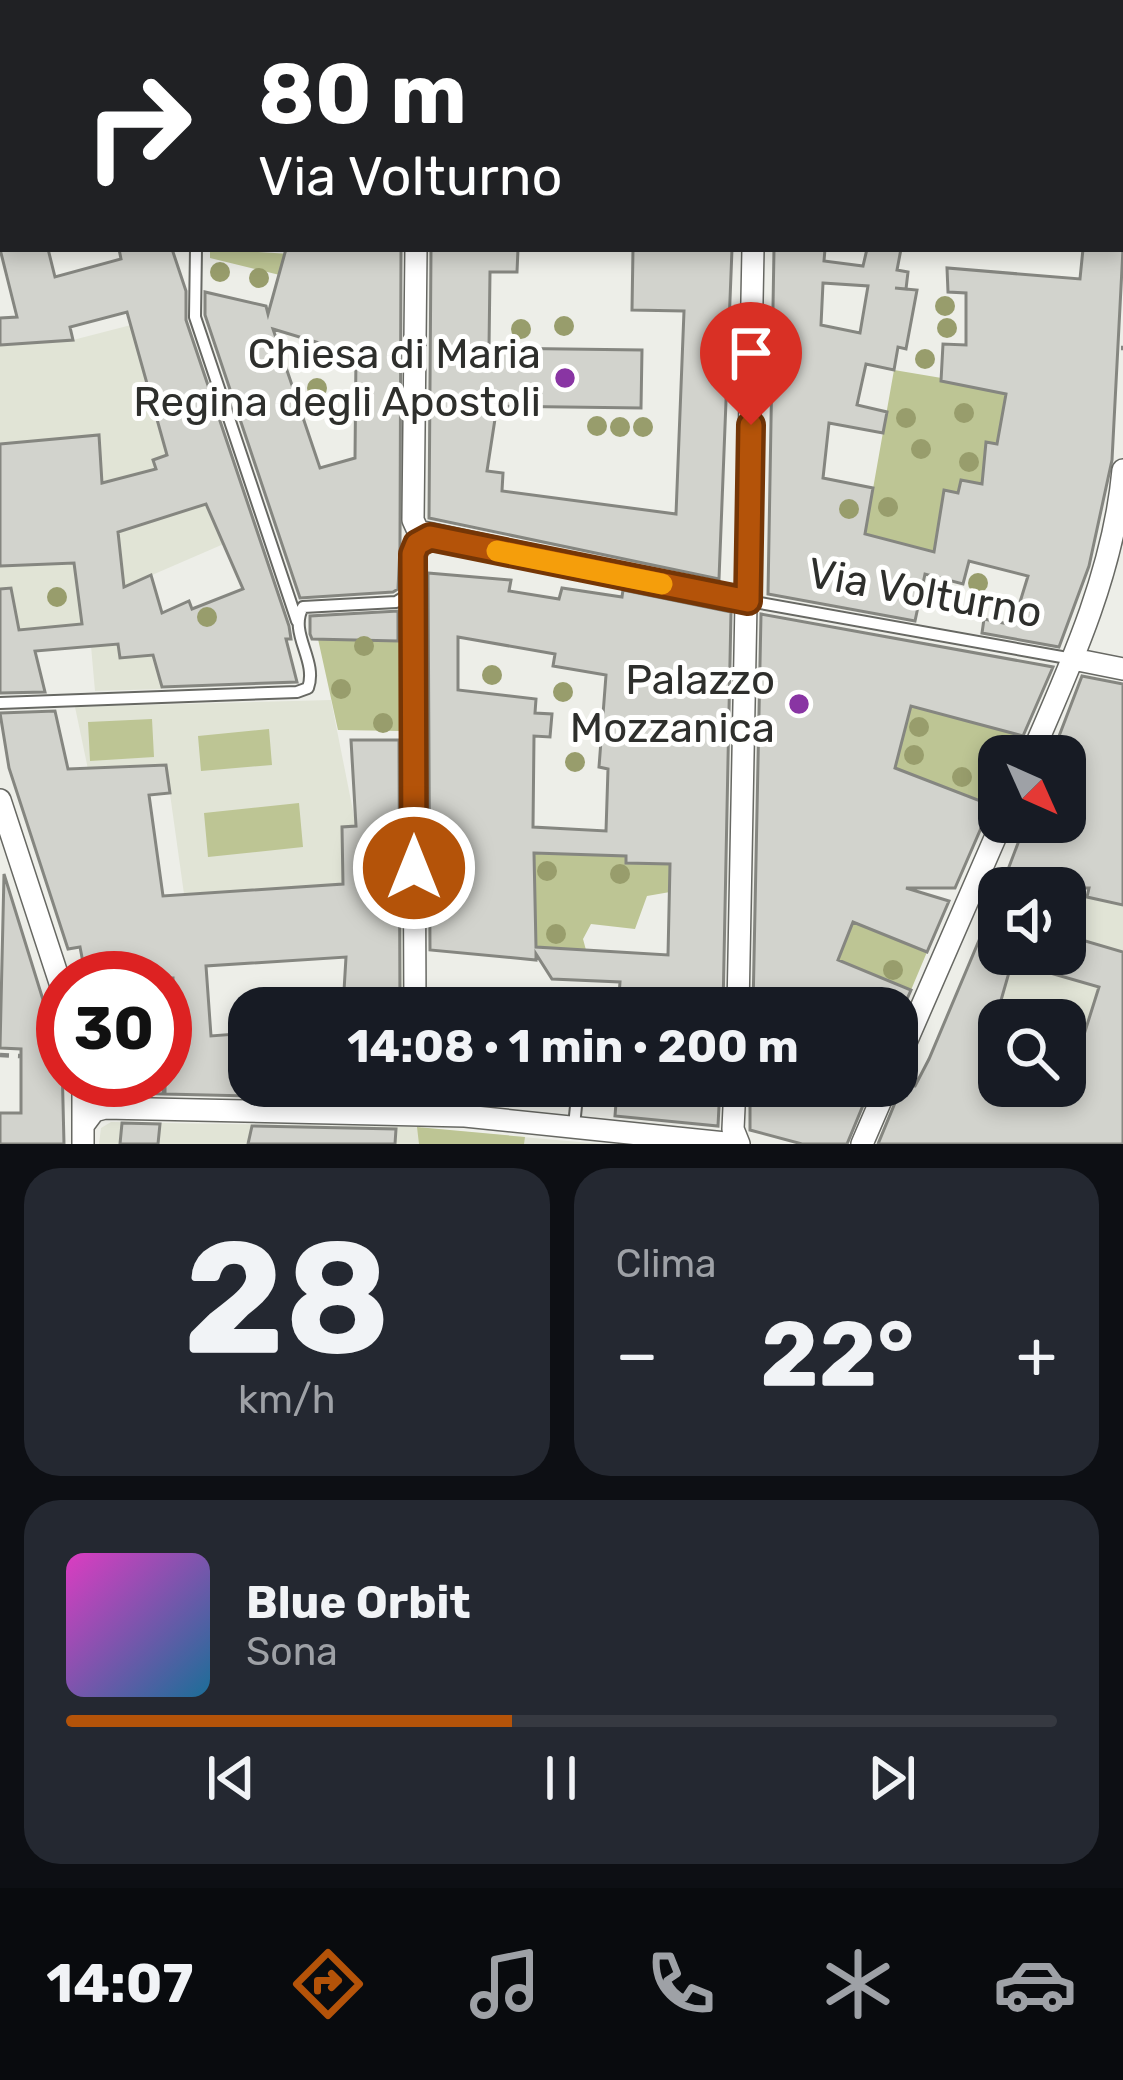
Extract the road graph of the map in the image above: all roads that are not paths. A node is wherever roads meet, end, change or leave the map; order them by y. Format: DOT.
graph roads {
  1 [pos="196,252"];
  2 [pos="416,252"];
  3 [pos="753,252"];
  4 [pos="1123,470"];
  5 [pos="430,537"];
  6 [pos="413,589"];
  7 [pos="748,601"];
  8 [pos="298,624"];
  9 [pos="1073,659"];
  10 [pos="1123,669"];
  11 [pos="0,703"];
  12 [pos="1040,735"];
  13 [pos="0,800"];
  14 [pos="993,843"];
  15 [pos="50,951"];
  16 [pos="415,987"];
  17 [pos="739,987"];
  18 [pos="918,1015"];
  19 [pos="416,1107"];
  20 [pos="576,1107"];
  21 [pos="735,1107"];
  22 [pos="878,1107"];
  23 [pos="426,1115"];
  24 [pos="574,1126"];
  25 [pos="84,1133"];
  26 [pos="737,1144"];
  27 [pos="862,1144"];
  1 -- 8 [label="lane"];
  2 -- 5 [label="street"];
  3 -- 7 [label="street"];
  4 -- 9 [label="street"];
  5 -- 6 [label="street"];
  5 -- 7 [label="street, Via Volturno"];
  6 -- 8 [label="lane"];
  6 -- 16 [label="street"];
  7 -- 9 [label="lane, Via Volturno"];
  7 -- 17 [label="street"];
  8 -- 11 [label="lane"];
  9 -- 10 [label="street, Via Volturno"];
  9 -- 12 [label="street"];
  13 -- 15 [label="street"];
  14 -- 18 [label="street"];
  19 -- 23 [label="street"];
  20 -- 24 [label="lane"];
  21 -- 26 [label="street"];
  22 -- 27 [label="street"];
  23 -- 24 [label="street"];
  23 -- 25 [label="street"];
  24 -- 26 [label="street"];
}
